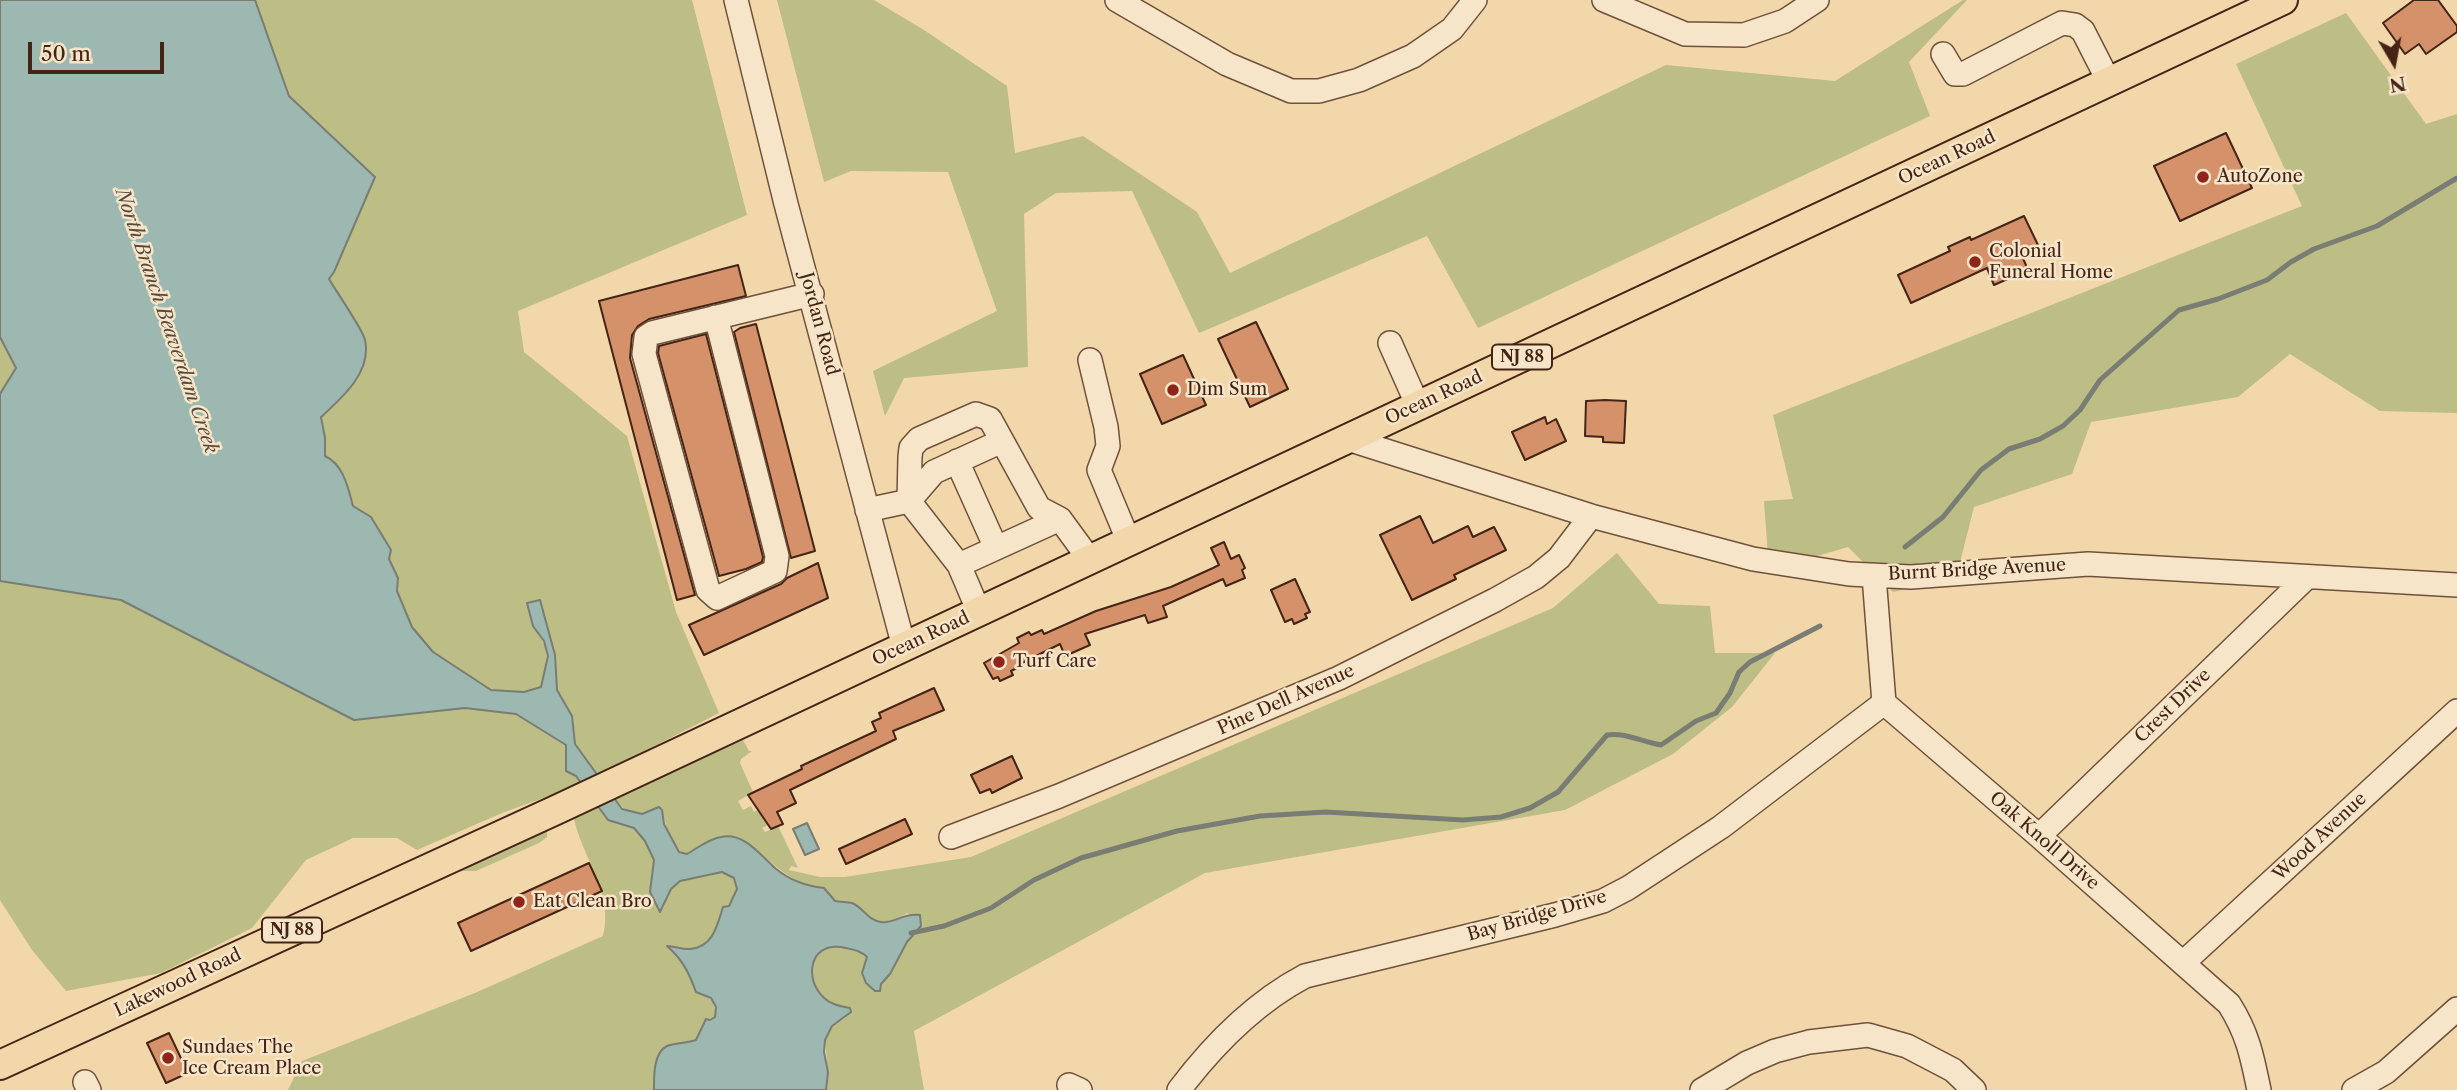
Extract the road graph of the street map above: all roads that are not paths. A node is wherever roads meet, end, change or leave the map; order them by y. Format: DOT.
graph roads {
  1 [pos="736,0"];
  2 [pos="1117,0"];
  3 [pos="1475,0"];
  4 [pos="1604,0"];
  5 [pos="1817,0"];
  6 [pos="2283,0"];
  7 [pos="1942,54"];
  8 [pos="2109,82"];
  9 [pos="812,294"];
  10 [pos="716,317"];
  11 [pos="1390,343"];
  12 [pos="1090,360"];
  13 [pos="1418,406"];
  14 [pos="1348,439"];
  15 [pos="1002,441"];
  16 [pos="957,461"];
  17 [pos="909,501"];
  18 [pos="867,510"];
  19 [pos="1591,516"];
  20 [pos="1060,519"];
  21 [pos="1129,542"];
  22 [pos="996,548"];
  23 [pos="1090,560"];
  24 [pos="959,565"];
  25 [pos="1874,576"];
  26 [pos="2307,577"];
  27 [pos="2457,585"];
  28 [pos="979,612"];
  29 [pos="904,647"];
  30 [pos="1884,703"];
  31 [pos="2457,711"];
  32 [pos="585,796"];
  33 [pos="2039,836"];
  34 [pos="951,837"];
  35 [pos="2184,962"];
  36 [pos="2457,1009"];
  37 [pos="0,1065"];
  38 [pos="1179,1090"];
  39 [pos="1702,1090"];
  40 [pos="1975,1090"];
  41 [pos="2259,1090"];
  42 [pos="2354,1090"];
  1 -- 9 [label="street, Jordan Road"];
  2 -- 3 [label="street"];
  4 -- 5 [label="street"];
  6 -- 8 [label="main road, Ocean Road / NJ 88"];
  7 -- 8 [label="street"];
  8 -- 13 [label="main road, Ocean Road / NJ 88"];
  9 -- 10 [label="street"];
  9 -- 18 [label="street, Jordan Road"];
  10 -- 10 [label="street"];
  11 -- 13 [label="street"];
  12 -- 21 [label="street"];
  13 -- 14 [label="main road, Ocean Road / NJ 88"];
  14 -- 19 [label="street, Burnt Bridge Avenue"];
  14 -- 21 [label="main road, Ocean Road / NJ 88"];
  15 -- 16 [label="street"];
  15 -- 17 [label="street"];
  15 -- 20 [label="street"];
  16 -- 17 [label="street"];
  16 -- 22 [label="street"];
  17 -- 18 [label="street"];
  17 -- 24 [label="street"];
  18 -- 29 [label="street, Jordan Road"];
  19 -- 25 [label="street, Burnt Bridge Avenue"];
  19 -- 34 [label="street, Pine Dell Avenue"];
  20 -- 22 [label="street"];
  20 -- 23 [label="street"];
  21 -- 23 [label="main road, Ocean Road / NJ 88"];
  22 -- 24 [label="street"];
  23 -- 28 [label="main road, Ocean Road / NJ 88"];
  24 -- 28 [label="street"];
  25 -- 26 [label="street, Burnt Bridge Avenue"];
  25 -- 30 [label="street"];
  26 -- 27 [label="street, Burnt Bridge Avenue"];
  26 -- 33 [label="street, Crest Drive"];
  28 -- 29 [label="main road, Ocean Road / NJ 88"];
  29 -- 32 [label="main road, Ocean Road / NJ 88"];
  30 -- 33 [label="street, Oak Knoll Drive"];
  30 -- 38 [label="street, Bay Bridge Drive"];
  31 -- 35 [label="street, Wood Avenue"];
  32 -- 37 [label="main road, Lakewood Road / NJ 88"];
  33 -- 35 [label="street, Oak Knoll Drive"];
  35 -- 41 [label="street, Oak Knoll Drive"];
  36 -- 42 [label="street"];
  39 -- 40 [label="street"];
}
